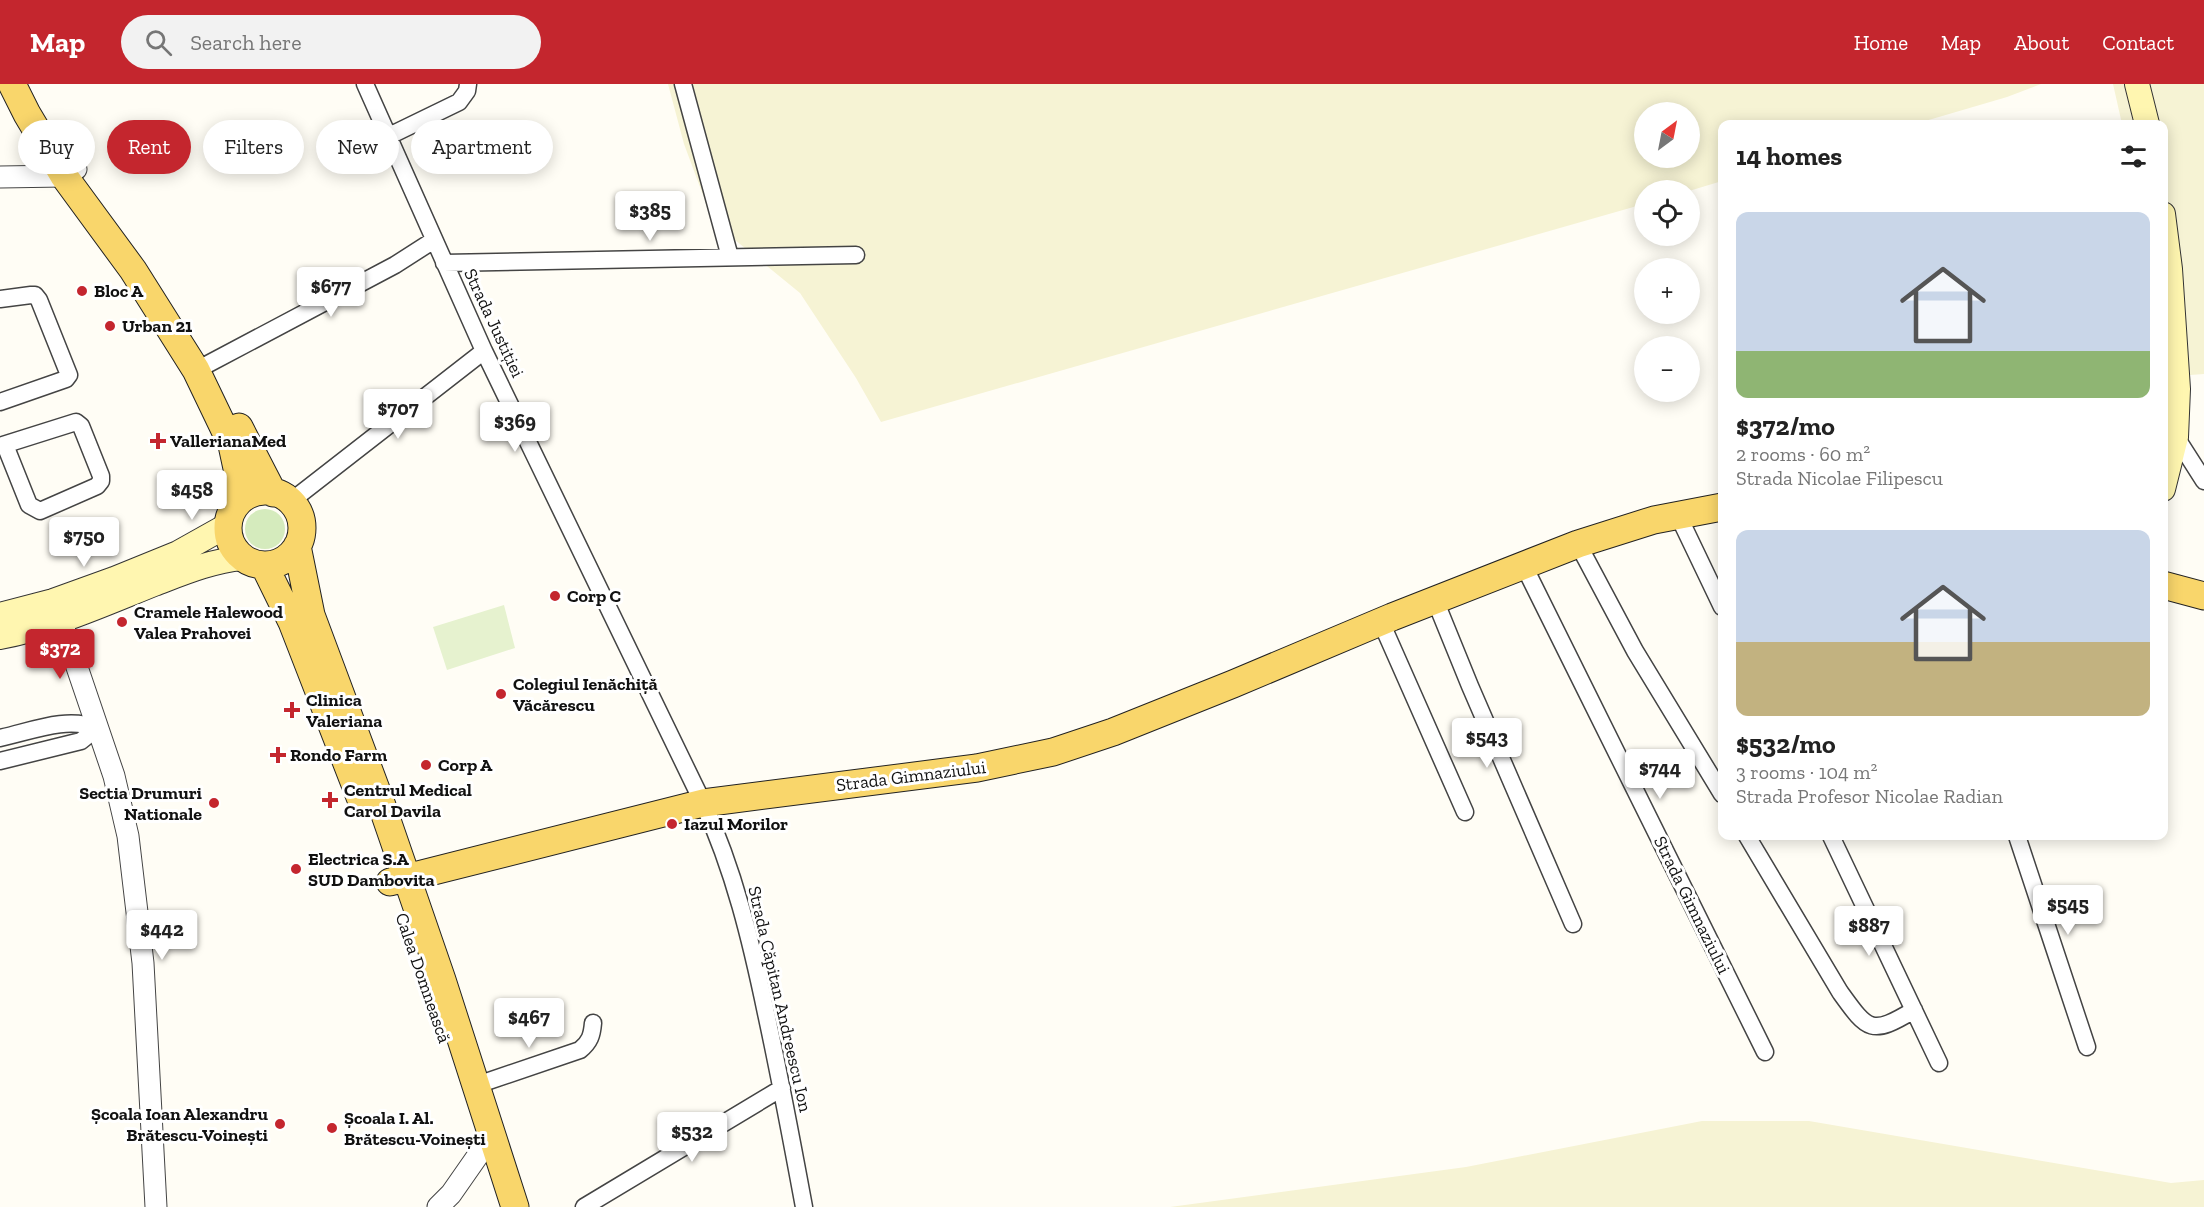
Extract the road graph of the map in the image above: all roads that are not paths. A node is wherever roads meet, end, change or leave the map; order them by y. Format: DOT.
graph roads {
  1 [pos="12,84"];
  2 [pos="26,84"];
  3 [pos="365,84"];
  4 [pos="468,84"];
  5 [pos="683,84"];
  6 [pos="2137,84"];
  7 [pos="31,120"];
  8 [pos="44,120"];
  9 [pos="382,120"];
  10 [pos="2146,120"];
  11 [pos="399,131"];
  12 [pos="399,159"];
  13 [pos="52,174"];
  14 [pos="71,174"];
  15 [pos="71,174"];
  16 [pos="0,177"];
  17 [pos="434,240"];
  18 [pos="856,255"];
  19 [pos="730,257"];
  20 [pos="2168,262"];
  21 [pos="444,263"];
  22 [pos="0,298"];
  23 [pos="484,351"];
  24 [pos="208,364"];
  25 [pos="0,402"];
  26 [pos="2176,437"];
  27 [pos="3,445"];
  28 [pos="2168,469"];
  29 [pos="2204,481"];
  30 [pos="282,497"];
  31 [pos="1718,508"];
  32 [pos="232,515"];
  33 [pos="1678,515"];
  34 [pos="1578,544"];
  35 [pos="297,546"];
  36 [pos="253,561"];
  37 [pos="1523,564"];
  38 [pos="2168,586"];
  39 [pos="2204,596"];
  40 [pos="1718,599"];
  41 [pos="1435,600"];
  42 [pos="0,615"];
  43 [pos="61,620"];
  44 [pos="1381,621"];
  45 [pos="0,637"];
  46 [pos="97,728"];
  47 [pos="0,738"];
  48 [pos="0,762"];
  49 [pos="1718,787"];
  50 [pos="704,803"];
  51 [pos="1465,813"];
  52 [pos="1749,840"];
  53 [pos="1833,840"];
  54 [pos="2018,840"];
  55 [pos="407,877"];
  56 [pos="1573,924"];
  57 [pos="1914,1010"];
  58 [pos="593,1023"];
  59 [pos="2087,1047"];
  60 [pos="1765,1052"];
  61 [pos="1939,1063"];
  62 [pos="469,1087"];
  63 [pos="782,1088"];
  64 [pos="481,1151"];
  65 [pos="156,1207"];
  66 [pos="438,1207"];
  67 [pos="498,1207"];
  68 [pos="515,1207"];
  69 [pos="584,1207"];
  70 [pos="804,1207"];
  1 -- 7 [label="main road"];
  2 -- 8 [label="main road"];
  3 -- 9 [label="street, Strada Justiției"];
  4 -- 11 [label="street"];
  5 -- 19 [label="street"];
  6 -- 10 [label="main road"];
  12 -- 17 [label="street, Strada Justiției"];
  13 -- 16 [label="street"];
  14 -- 24 [label="main road"];
  15 -- 32 [label="main road"];
  17 -- 21 [label="street, Strada Justiției"];
  17 -- 24 [label="street"];
  18 -- 19 [label="street"];
  19 -- 21 [label="street"];
  20 -- 26 [label="main road"];
  21 -- 23 [label="street, Strada Justiției"];
  22 -- 25 [label="street"];
  23 -- 30 [label="street"];
  23 -- 50 [label="street, Strada Justiției"];
  24 -- 30 [label="main road"];
  26 -- 28 [label="main road"];
  26 -- 29 [label="street"];
  27 -- 27 [label="street"];
  30 -- 32 [label="main road"];
  30 -- 35 [label="main road"];
  31 -- 33 [label="main road, Strada Gimnaziului"];
  32 -- 36 [label="main road"];
  32 -- 42 [label="main road"];
  33 -- 34 [label="main road, Strada Gimnaziului"];
  33 -- 40 [label="street"];
  34 -- 37 [label="main road, Strada Gimnaziului"];
  34 -- 49 [label="street"];
  35 -- 36 [label="main road"];
  35 -- 55 [label="main road"];
  36 -- 43 [label="main road"];
  36 -- 55 [label="main road, Calea Domnească"];
  37 -- 41 [label="main road, Strada Gimnaziului"];
  37 -- 60 [label="street, Strada Gimnaziului"];
  38 -- 39 [label="main road"];
  41 -- 44 [label="main road, Strada Gimnaziului"];
  41 -- 56 [label="street"];
  43 -- 45 [label="main road"];
  43 -- 46 [label="street"];
  44 -- 50 [label="main road, Strada Gimnaziului"];
  44 -- 51 [label="street"];
  46 -- 47 [label="street"];
  46 -- 48 [label="street"];
  46 -- 65 [label="street"];
  50 -- 55 [label="main road, Strada Gimnaziului"];
  50 -- 63 [label="street, Strada Căpitan Andreescu Ion"];
  52 -- 57 [label="street"];
  53 -- 57 [label="street"];
  54 -- 59 [label="street"];
  55 -- 62 [label="main road, Calea Domnească"];
  55 -- 62 [label="main road, Calea Domnească"];
  57 -- 61 [label="street"];
  58 -- 62 [label="street"];
  62 -- 64 [label="main road"];
  62 -- 68 [label="main road, Calea Domnească"];
  63 -- 69 [label="street"];
  63 -- 70 [label="street, Strada Căpitan Andreescu Ion"];
  64 -- 66 [label="street"];
  64 -- 67 [label="main road"];
}
